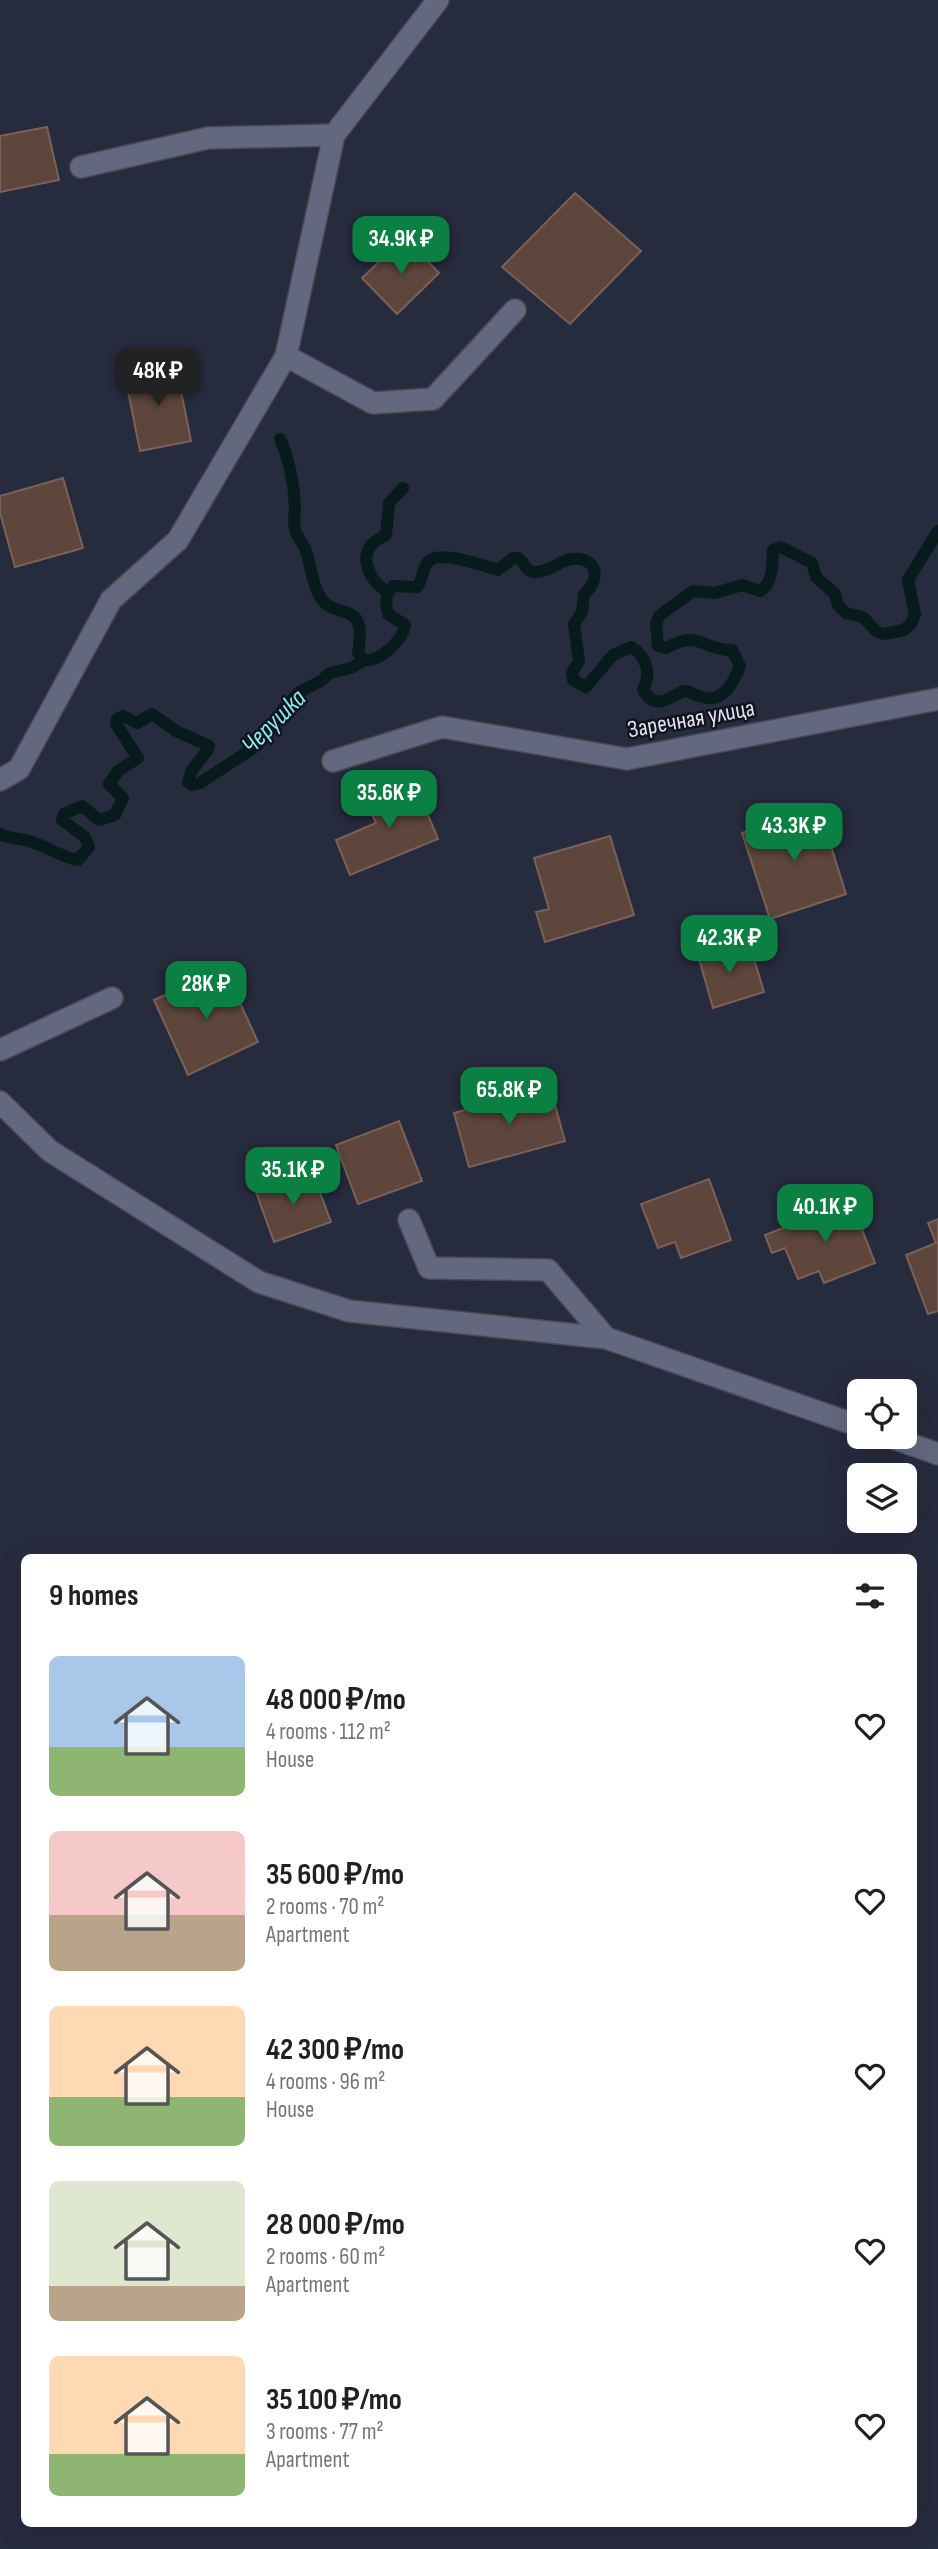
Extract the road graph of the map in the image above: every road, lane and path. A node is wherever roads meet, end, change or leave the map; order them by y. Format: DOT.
graph roads {
  1 [pos="438,0"];
  2 [pos="334,135"];
  3 [pos="81,167"];
  4 [pos="515,310"];
  5 [pos="286,356"];
  6 [pos="938,699"];
  7 [pos="333,761"];
  8 [pos="0,780"];
  9 [pos="112,998"];
  10 [pos="0,1050"];
  11 [pos="0,1102"];
  12 [pos="409,1220"];
  13 [pos="606,1338"];
  14 [pos="847,1422"];
  15 [pos="917,1447"];
  16 [pos="938,1454"];
  1 -- 2 [label="lane"];
  2 -- 3 [label="lane"];
  2 -- 5 [label="lane"];
  4 -- 5 [label="lane"];
  5 -- 8 [label="lane"];
  6 -- 7 [label="lane, Заречная улица"];
  9 -- 10 [label="lane"];
  11 -- 13 [label="lane"];
  12 -- 13 [label="lane"];
  13 -- 14 [label="lane"];
  15 -- 16 [label="lane"];
}
